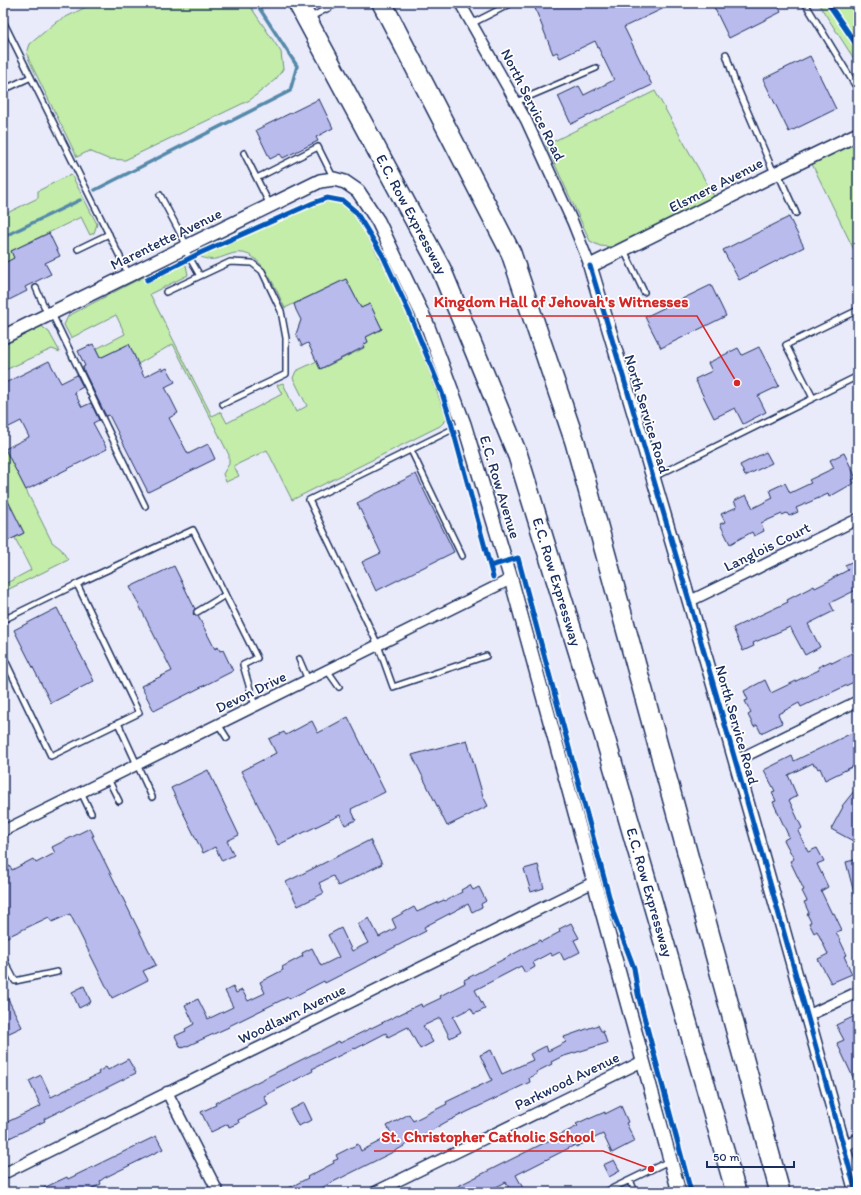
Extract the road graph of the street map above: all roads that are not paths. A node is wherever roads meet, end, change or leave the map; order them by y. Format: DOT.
graph roads {
  1 [pos="338,3"];
  2 [pos="382,3"];
  3 [pos="396,3"];
  4 [pos="460,3"];
  5 [pos="512,3"];
  6 [pos="805,3"];
  7 [pos="302,11"];
  8 [pos="3,21"];
  9 [pos="472,24"];
  10 [pos="726,54"];
  11 [pos="596,68"];
  12 [pos="31,77"];
  13 [pos="3,90"];
  14 [pos="858,90"];
  15 [pos="516,102"];
  16 [pos="858,134"];
  17 [pos="244,153"];
  18 [pos="776,173"];
  19 [pos="256,178"];
  20 [pos="340,181"];
  21 [pos="160,195"];
  22 [pos="270,204"];
  23 [pos="796,213"];
  24 [pos="109,234"];
  25 [pos="185,247"];
  26 [pos="78,249"];
  27 [pos="624,250"];
  28 [pos="511,253"];
  29 [pos="590,266"];
  30 [pos="129,275"];
  31 [pos="200,276"];
  32 [pos="36,288"];
  33 [pos="166,292"];
  34 [pos="644,292"];
  35 [pos="858,310"];
  36 [pos="50,314"];
  37 [pos="3,338"];
  38 [pos="858,376"];
  39 [pos="812,398"];
  40 [pos="223,404"];
  41 [pos="464,424"];
  42 [pos="411,450"];
  43 [pos="654,477"];
  44 [pos="145,506"];
  45 [pos="858,519"];
  46 [pos="462,556"];
  47 [pos="511,579"];
  48 [pos="77,584"];
  49 [pos="225,595"];
  50 [pos="690,601"];
  51 [pos="197,612"];
  52 [pos="3,620"];
  53 [pos="378,645"];
  54 [pos="3,656"];
  55 [pos="486,656"];
  56 [pos="300,659"];
  57 [pos="327,670"];
  58 [pos="308,680"];
  59 [pos="339,687"];
  60 [pos="858,701"];
  61 [pos="255,706"];
  62 [pos="118,723"];
  63 [pos="218,724"];
  64 [pos="227,738"];
  65 [pos="735,761"];
  66 [pos="137,765"];
  67 [pos="108,779"];
  68 [pos="81,792"];
  69 [pos="152,797"];
  70 [pos="119,801"];
  71 [pos="91,813"];
  72 [pos="3,831"];
  73 [pos="594,882"];
  74 [pos="3,958"];
  75 [pos="57,972"];
  76 [pos="858,992"];
  77 [pos="807,1016"];
  78 [pos="643,1061"];
  79 [pos="167,1092"];
  80 [pos="858,1140"];
  81 [pos="844,1147"];
  82 [pos="670,1161"];
  83 [pos="3,1174"];
  84 [pos="630,1180"];
  85 [pos="218,1192"];
  86 [pos="375,1192"];
  87 [pos="605,1192"];
  88 [pos="635,1192"];
  89 [pos="679,1192"];
  90 [pos="736,1192"];
  91 [pos="780,1192"];
  92 [pos="856,1192"];
  1 -- 7 [label="lane"];
  2 -- 28 [label="highway"];
  3 -- 28 [label="highway"];
  4 -- 9 [label="street, North Service Road"];
  5 -- 9 [label="lane"];
  6 -- 14 [label="lane"];
  7 -- 90 [label="highway, E.C. Row Expressway"];
  8 -- 12 [label="lane"];
  9 -- 15 [label="street, North Service Road"];
  10 -- 18 [label="lane"];
  11 -- 15 [label="lane"];
  12 -- 13 [label="lane"];
  12 -- 24 [label="lane"];
  15 -- 29 [label="street, North Service Road"];
  16 -- 18 [label="street, Elsmere Avenue"];
  17 -- 19 [label="lane"];
  18 -- 23 [label="lane"];
  18 -- 27 [label="street, Elsmere Avenue"];
  19 -- 20 [label="lane"];
  19 -- 22 [label="lane"];
  20 -- 22 [label="street, Marentette Avenue"];
  20 -- 41 [label="street, E.C. Row Avenue"];
  21 -- 25 [label="lane"];
  22 -- 25 [label="street, Marentette Avenue"];
  24 -- 26 [label="lane"];
  24 -- 30 [label="lane"];
  25 -- 30 [label="street, Marentette Avenue"];
  25 -- 31 [label="lane"];
  27 -- 29 [label="street, Elsmere Avenue"];
  27 -- 34 [label="lane"];
  28 -- 91 [label="highway"];
  29 -- 43 [label="street, North Service Road"];
  30 -- 36 [label="street, Marentette Avenue"];
  31 -- 33 [label="lane"];
  31 -- 40 [label="lane"];
  32 -- 36 [label="lane"];
  35 -- 39 [label="lane"];
  36 -- 37 [label="street, Marentette Avenue"];
  36 -- 44 [label="lane"];
  38 -- 39 [label="lane"];
  39 -- 43 [label="lane"];
  41 -- 42 [label="lane"];
  41 -- 47 [label="street, E.C. Row Avenue"];
  42 -- 46 [label="lane"];
  42 -- 53 [label="lane"];
  43 -- 50 [label="street, North Service Road"];
  45 -- 50 [label="street, Langlois Court"];
  47 -- 53 [label="street, Devon Drive"];
  47 -- 73 [label="street, E.C. Row Avenue"];
  48 -- 49 [label="lane"];
  48 -- 52 [label="lane"];
  48 -- 62 [label="lane"];
  49 -- 51 [label="lane"];
  49 -- 61 [label="lane"];
  50 -- 65 [label="street, North Service Road"];
  53 -- 55 [label="lane"];
  53 -- 57 [label="street, Devon Drive"];
  54 -- 62 [label="lane"];
  56 -- 58 [label="lane"];
  57 -- 58 [label="street, Devon Drive"];
  57 -- 59 [label="lane"];
  58 -- 61 [label="street, Devon Drive"];
  60 -- 65 [label="street"];
  61 -- 63 [label="street, Devon Drive"];
  62 -- 66 [label="lane"];
  63 -- 64 [label="lane"];
  63 -- 66 [label="street, Devon Drive"];
  65 -- 77 [label="street, North Service Road"];
  66 -- 67 [label="street, Devon Drive"];
  66 -- 69 [label="lane"];
  67 -- 68 [label="street, Devon Drive"];
  67 -- 70 [label="lane"];
  68 -- 71 [label="lane"];
  68 -- 72 [label="street, Devon Drive"];
  73 -- 78 [label="street, E.C. Row Avenue"];
  73 -- 79 [label="street, Woodlawn Avenue"];
  74 -- 75 [label="lane"];
  76 -- 77 [label="street"];
  77 -- 81 [label="street, North Service Road"];
  78 -- 82 [label="street, E.C. Row Avenue"];
  78 -- 86 [label="street, Parkwood Avenue"];
  79 -- 83 [label="street, Woodlawn Avenue"];
  79 -- 85 [label="street"];
  80 -- 81 [label="street"];
  81 -- 92 [label="street, North Service Road"];
  82 -- 84 [label="lane"];
  82 -- 89 [label="street, E.C. Row Avenue"];
  84 -- 87 [label="lane"];
  84 -- 88 [label="lane"];
}
